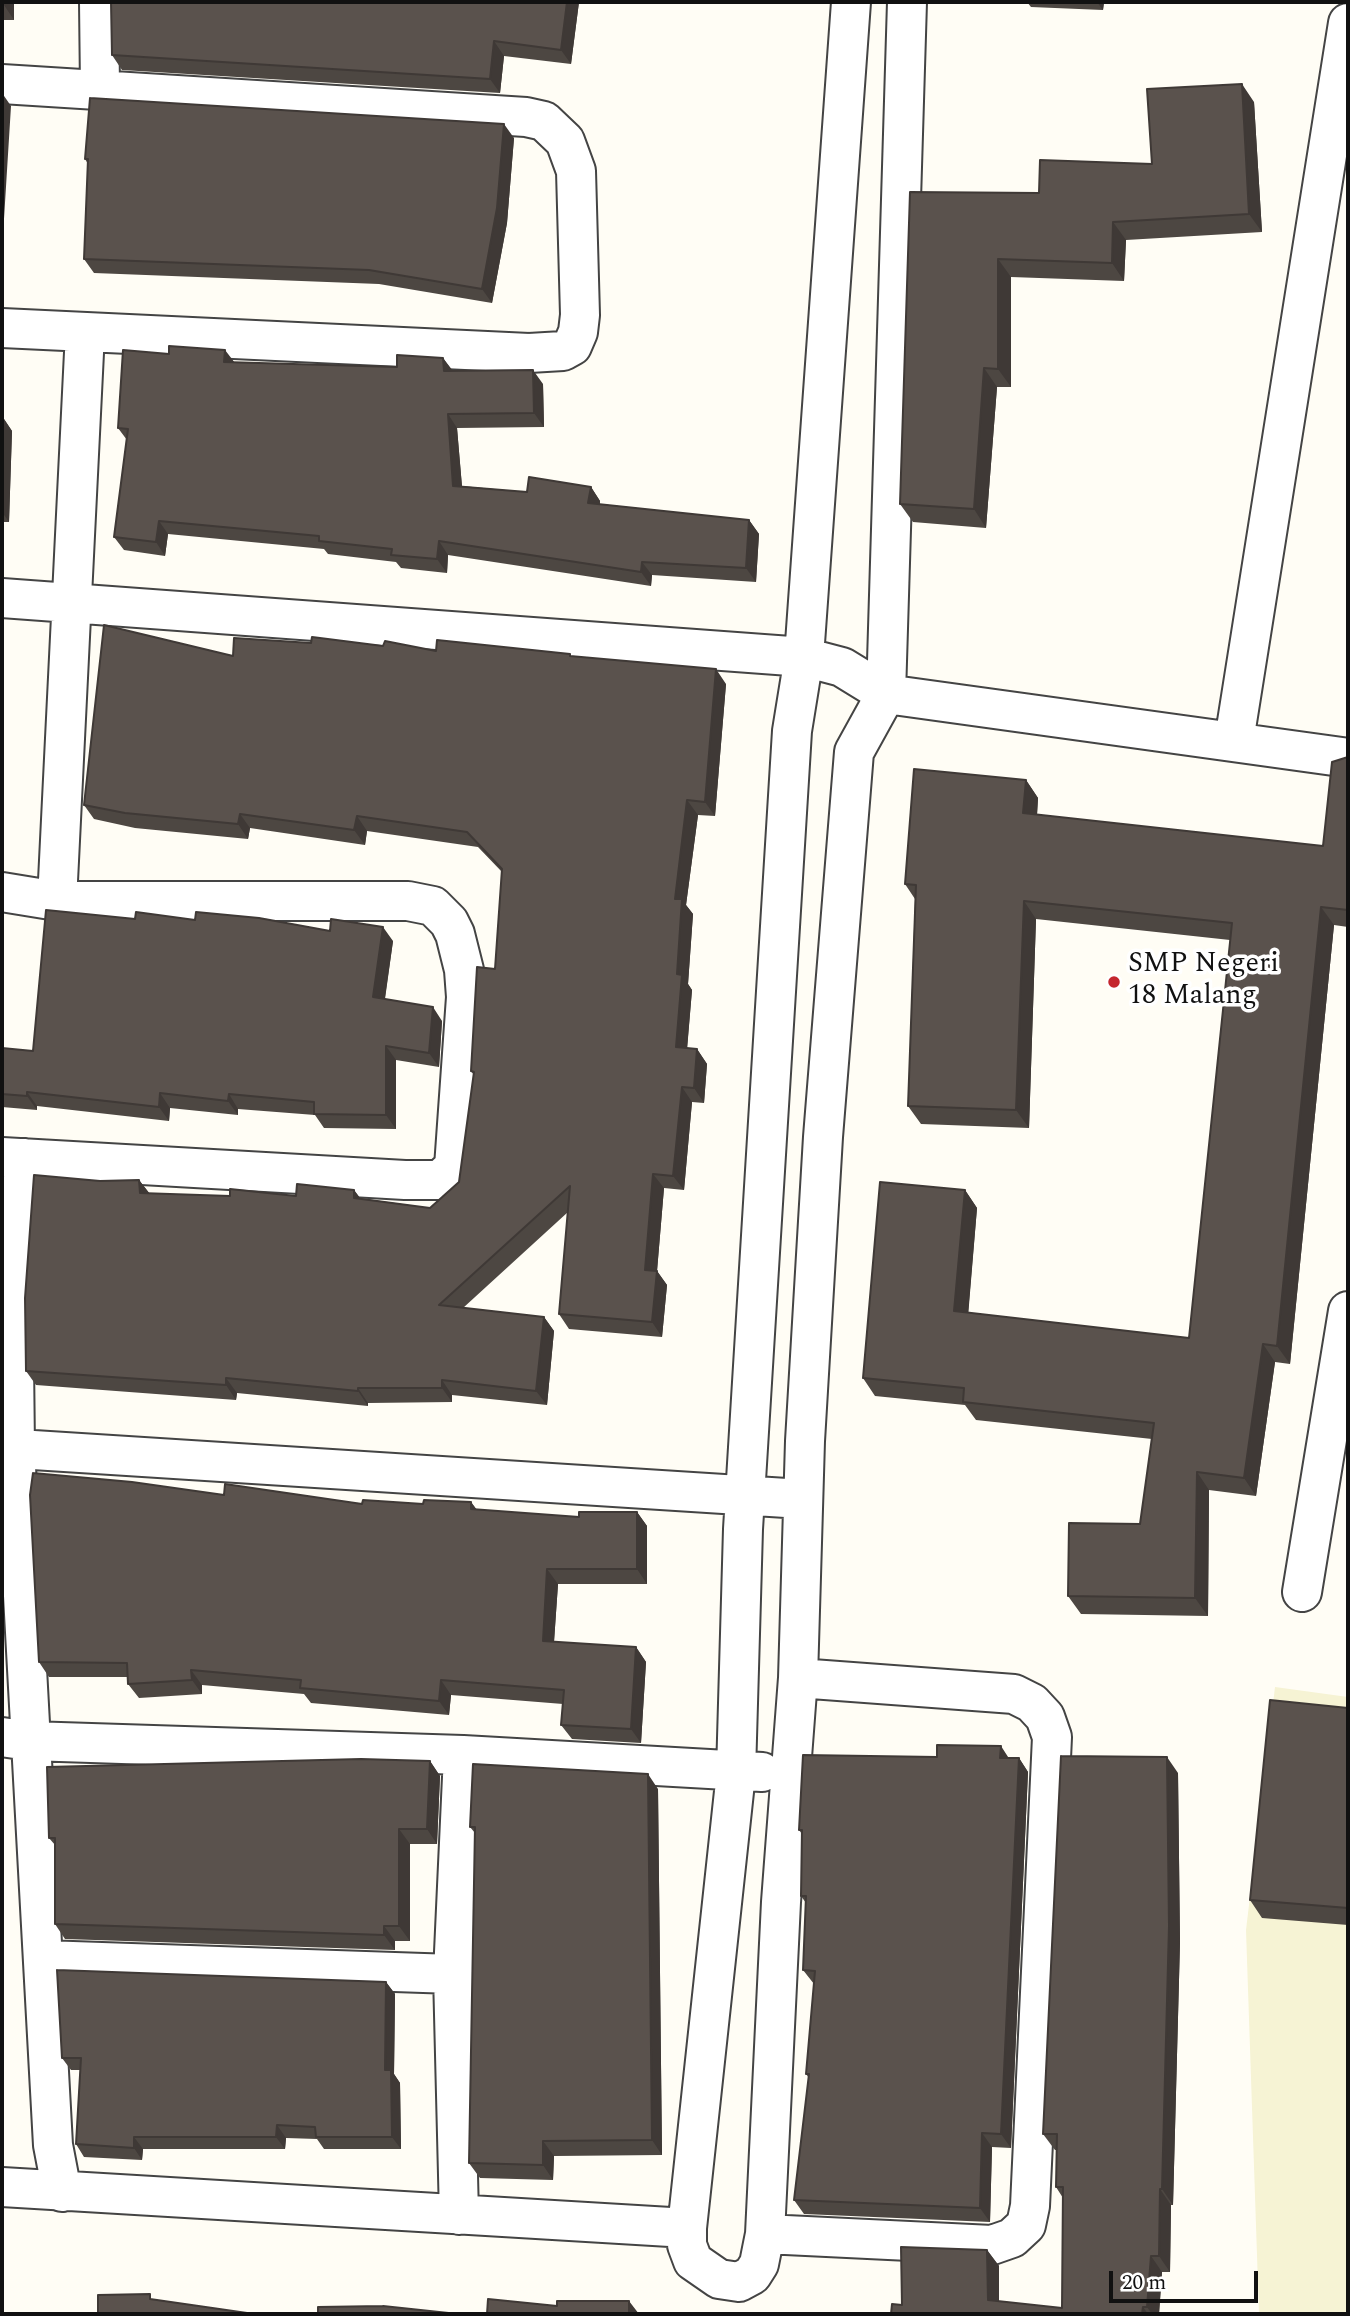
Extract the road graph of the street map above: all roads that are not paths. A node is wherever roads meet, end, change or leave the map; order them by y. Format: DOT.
graph roads {
  1 [pos="99,2"];
  2 [pos="851,2"];
  3 [pos="907,2"];
  4 [pos="1348,23"];
  5 [pos="2,84"];
  6 [pos="100,88"];
  7 [pos="2,328"];
  8 [pos="85,332"];
  9 [pos="2,598"];
  10 [pos="73,603"];
  11 [pos="804,657"];
  12 [pos="886,694"];
  13 [pos="1234,741"];
  14 [pos="1348,758"];
  15 [pos="2,892"];
  16 [pos="57,901"];
  17 [pos="13,1158"];
  18 [pos="1348,1311"];
  19 [pos="8,1449"];
  20 [pos="747,1495"];
  21 [pos="802,1499"];
  22 [pos="1302,1592"];
  23 [pos="798,1678"];
  24 [pos="15,1739"];
  25 [pos="463,1755"];
  26 [pos="790,1772"];
  27 [pos="736,1773"];
  28 [pos="723,1898"];
  29 [pos="780,1902"];
  30 [pos="43,1960"];
  31 [pos="453,1975"];
  32 [pos="2,2187"];
  33 [pos="62,2192"];
  34 [pos="459,2215"];
  35 [pos="687,2228"];
  36 [pos="765,2234"];
  1 -- 6 [label="street"];
  2 -- 11 [label="street"];
  3 -- 12 [label="street"];
  4 -- 13 [label="street"];
  5 -- 6 [label="street"];
  6 -- 8 [label="street"];
  7 -- 8 [label="street"];
  8 -- 10 [label="street"];
  9 -- 10 [label="street"];
  10 -- 11 [label="street"];
  10 -- 16 [label="street"];
  11 -- 12 [label="street"];
  11 -- 20 [label="street"];
  12 -- 13 [label="street"];
  12 -- 21 [label="street"];
  13 -- 14 [label="street"];
  15 -- 16 [label="street"];
  16 -- 17 [label="street"];
  17 -- 19 [label="street"];
  18 -- 22 [label="street"];
  19 -- 20 [label="street"];
  19 -- 24 [label="street"];
  20 -- 21 [label="street"];
  20 -- 27 [label="street"];
  21 -- 23 [label="street"];
  23 -- 26 [label="street"];
  23 -- 36 [label="street"];
  24 -- 25 [label="street"];
  24 -- 30 [label="street"];
  25 -- 27 [label="street"];
  25 -- 31 [label="street"];
  26 -- 27 [label="street"];
  26 -- 29 [label="street"];
  27 -- 28 [label="street"];
  28 -- 29 [label="street"];
  28 -- 35 [label="street"];
  29 -- 36 [label="street"];
  30 -- 31 [label="street"];
  30 -- 33 [label="street"];
  31 -- 34 [label="street"];
  32 -- 33 [label="street"];
  33 -- 34 [label="street"];
  34 -- 35 [label="street"];
  35 -- 36 [label="street"];
}
